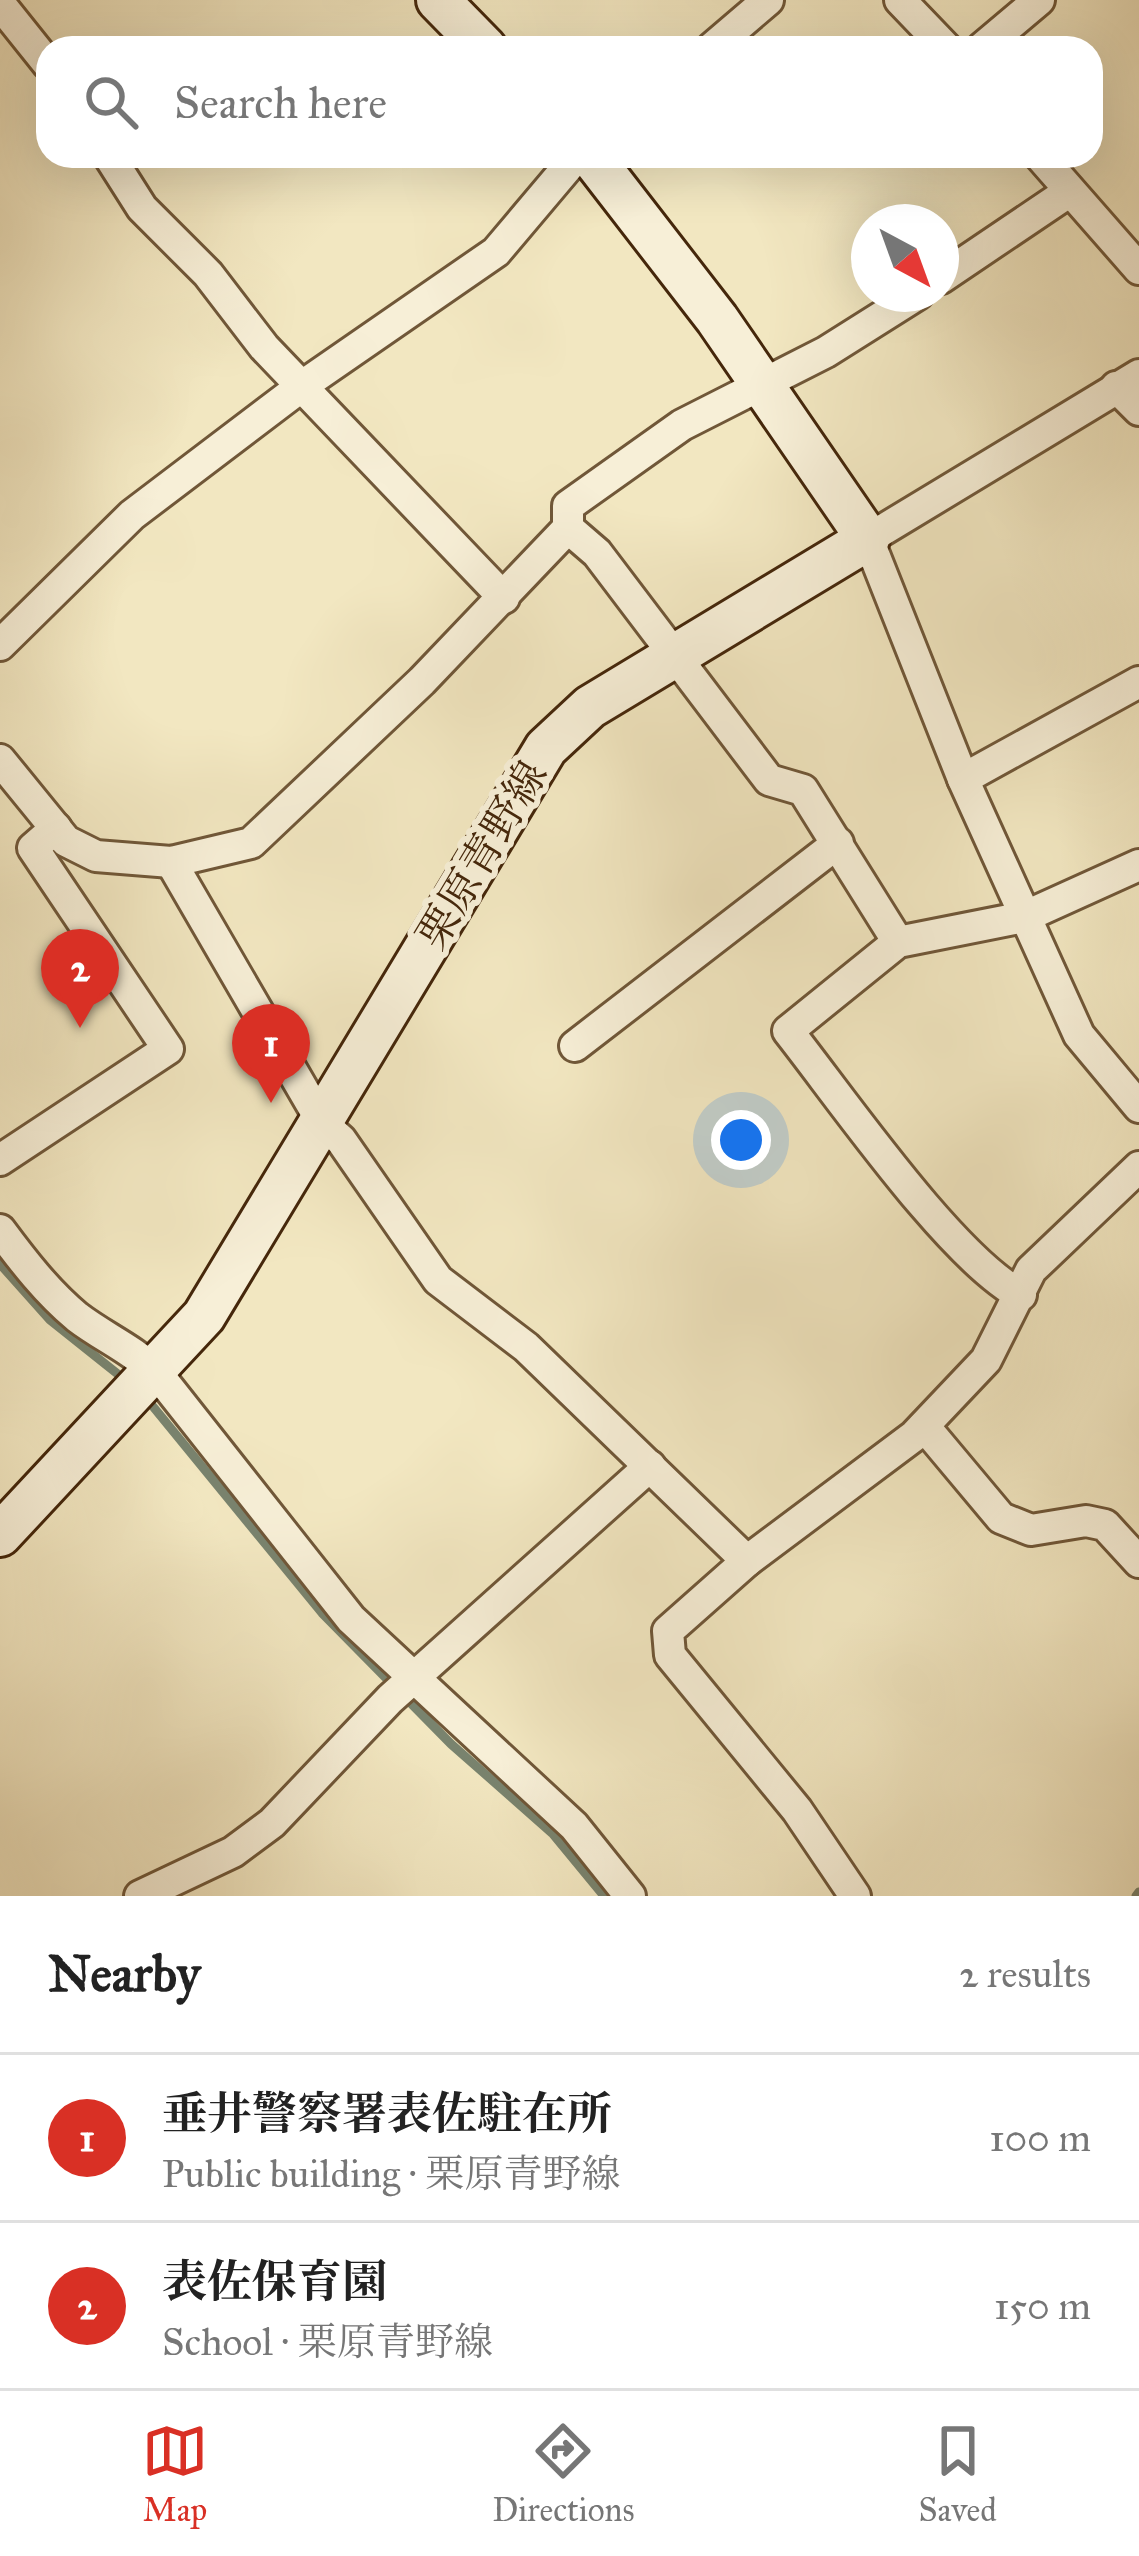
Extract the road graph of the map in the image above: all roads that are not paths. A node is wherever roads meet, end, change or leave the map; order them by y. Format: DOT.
graph roads {
  1 [pos="438,0"];
  2 [pos="768,0"];
  3 [pos="900,0"];
  4 [pos="1039,0"];
  5 [pos="0,4"];
  6 [pos="473,36"];
  7 [pos="726,36"];
  8 [pos="934,36"];
  9 [pos="996,36"];
  10 [pos="36,49"];
  11 [pos="117,168"];
  12 [pos="568,168"];
  13 [pos="601,168"];
  14 [pos="1050,168"];
  15 [pos="1070,191"];
  16 [pos="959,266"];
  17 [pos="1139,269"];
  18 [pos="889,312"];
  19 [pos="1128,381"];
  20 [pos="759,382"];
  21 [pos="302,386"];
  22 [pos="1139,410"];
  23 [pos="568,528"];
  24 [pos="868,539"];
  25 [pos="504,598"];
  26 [pos="0,645"];
  27 [pos="677,653"];
  28 [pos="1139,682"];
  29 [pos="0,760"];
  30 [pos="963,778"];
  31 [pos="56,828"];
  32 [pos="838,843"];
  33 [pos="171,862"];
  34 [pos="1139,865"];
  35 [pos="1024,917"];
  36 [pos="898,942"];
  37 [pos="575,1046"];
  38 [pos="1139,1107"];
  39 [pos="322,1124"];
  40 [pos="0,1160"];
  41 [pos="1139,1167"];
  42 [pos="0,1230"];
  43 [pos="1021,1294"];
  44 [pos="144,1384"];
  45 [pos="924,1426"];
  46 [pos="650,1466"];
  47 [pos="0,1535"];
  48 [pos="747,1561"];
  49 [pos="1139,1562"];
  50 [pos="402,1688"];
  51 [pos="140,1896"];
  52 [pos="630,1896"];
  53 [pos="855,1896"];
  1 -- 6 [label="main road"];
  2 -- 7 [label="street"];
  3 -- 8 [label="street"];
  4 -- 9 [label="street"];
  5 -- 10 [label="street"];
  11 -- 21 [label="street"];
  12 -- 21 [label="street"];
  13 -- 20 [label="main road"];
  14 -- 15 [label="street"];
  15 -- 16 [label="street"];
  15 -- 17 [label="street"];
  18 -- 20 [label="street"];
  19 -- 22 [label="street"];
  19 -- 24 [label="street"];
  20 -- 23 [label="street"];
  20 -- 24 [label="main road"];
  21 -- 25 [label="street"];
  21 -- 26 [label="street"];
  23 -- 25 [label="street"];
  23 -- 27 [label="street"];
  24 -- 27 [label="main road, 栗原青野線"];
  24 -- 30 [label="street"];
  25 -- 33 [label="street"];
  27 -- 32 [label="street"];
  27 -- 39 [label="main road, 栗原青野線"];
  28 -- 30 [label="street"];
  29 -- 31 [label="street"];
  30 -- 35 [label="street"];
  31 -- 33 [label="street"];
  31 -- 40 [label="street"];
  32 -- 36 [label="street"];
  32 -- 37 [label="street"];
  33 -- 39 [label="street"];
  34 -- 35 [label="street"];
  35 -- 36 [label="street"];
  35 -- 38 [label="street"];
  36 -- 43 [label="street"];
  39 -- 44 [label="main road, 栗原青野線"];
  39 -- 46 [label="street"];
  41 -- 43 [label="street"];
  42 -- 44 [label="street"];
  43 -- 45 [label="street"];
  44 -- 47 [label="main road, 栗原青野線"];
  44 -- 50 [label="street"];
  45 -- 48 [label="street"];
  45 -- 49 [label="street"];
  46 -- 48 [label="street"];
  46 -- 50 [label="street"];
  48 -- 53 [label="street"];
  50 -- 51 [label="street"];
  50 -- 52 [label="street"];
}
